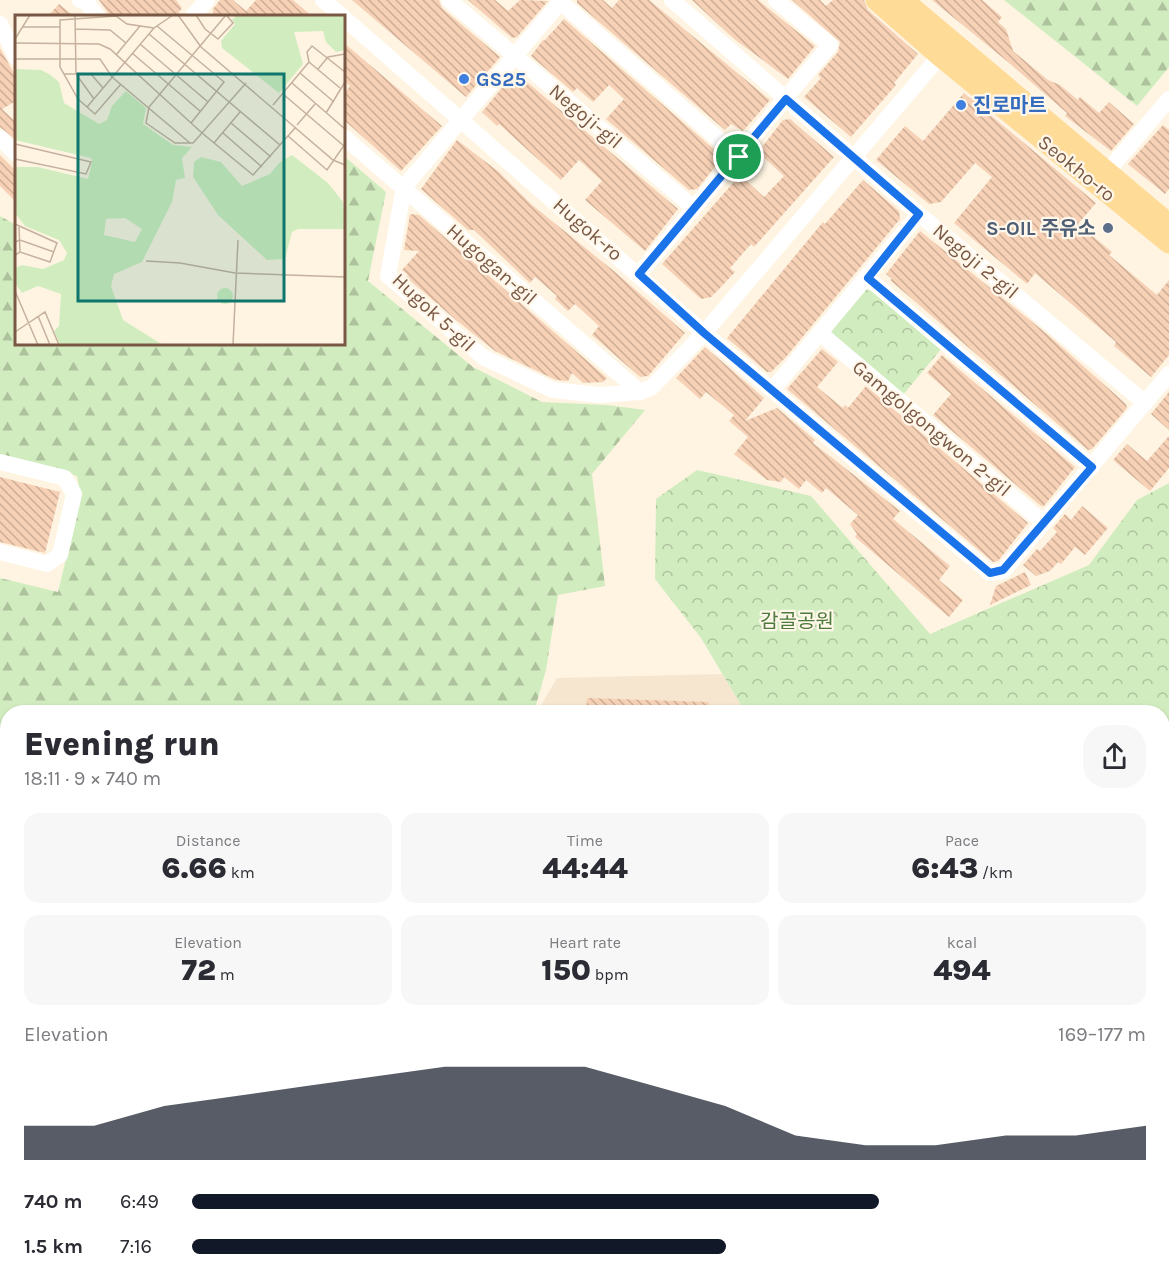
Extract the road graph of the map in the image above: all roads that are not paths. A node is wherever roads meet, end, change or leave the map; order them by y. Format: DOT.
graph roads {
  1 [pos="80,0"];
  2 [pos="185,0"];
  3 [pos="207,0"];
  4 [pos="323,0"];
  5 [pos="449,0"];
  6 [pos="672,0"];
  7 [pos="776,0"];
  8 [pos="876,0"];
  9 [pos="903,0"];
  10 [pos="560,1"];
  11 [pos="96,15"];
  12 [pos="194,15"];
  13 [pos="196,15"];
  14 [pos="341,15"];
  15 [pos="345,19"];
  16 [pos="0,24"];
  17 [pos="947,50"];
  18 [pos="15,55"];
  19 [pos="516,57"];
  20 [pos="786,99"];
  21 [pos="1166,108"];
  22 [pos="462,119"];
  23 [pos="345,137"];
  24 [pos="0,138"];
  25 [pos="15,153"];
  26 [pos="739,157"];
  27 [pos="856,157"];
  28 [pos="1107,172"];
  29 [pos="404,187"];
  30 [pos="694,208"];
  31 [pos="919,214"];
  32 [pos="1169,224"];
  33 [pos="1169,243"];
  34 [pos="639,274"];
  35 [pos="868,278"];
  36 [pos="704,333"];
  37 [pos="820,333"];
  38 [pos="1169,374"];
  39 [pos="773,389"];
  40 [pos="640,392"];
  41 [pos="1145,403"];
  42 [pos="0,462"];
  43 [pos="1092,467"];
  44 [pos="1044,523"];
  45 [pos="0,552"];
  1 -- 11 [label="street"];
  2 -- 12 [label="street"];
  3 -- 13 [label="street"];
  4 -- 14 [label="street, Hugok-ro"];
  5 -- 19 [label="street, Negoji-gil"];
  6 -- 20 [label="street, Negoji 2-gil"];
  7 -- 20 [label="street"];
  8 -- 17 [label="main road, Seokho-ro"];
  9 -- 17 [label="main road, Seokho-ro"];
  10 -- 19 [label="street"];
  10 -- 26 [label="street"];
  15 -- 22 [label="street, Hugok-ro"];
  16 -- 18 [label="street"];
  17 -- 27 [label="street"];
  17 -- 28 [label="main road, Seokho-ro"];
  17 -- 33 [label="main road, Seokho-ro"];
  19 -- 22 [label="street"];
  19 -- 30 [label="street, Negoji-gil"];
  20 -- 26 [label="street"];
  20 -- 27 [label="street, Negoji 2-gil"];
  21 -- 28 [label="street"];
  22 -- 29 [label="street"];
  22 -- 34 [label="street, Hugok-ro"];
  23 -- 29 [label="street, Hugogan-gil"];
  24 -- 25 [label="street"];
  26 -- 30 [label="street"];
  27 -- 31 [label="street, Negoji 2-gil"];
  27 -- 36 [label="street"];
  28 -- 32 [label="main road, Seokho-ro"];
  29 -- 40 [label="street, Hugogan-gil"];
  29 -- 40 [label="street, Hugok 5-gil"];
  30 -- 34 [label="street"];
  31 -- 35 [label="street"];
  31 -- 41 [label="street, Negoji 2-gil"];
  34 -- 36 [label="street, Hugok-ro"];
  35 -- 37 [label="street"];
  35 -- 43 [label="street"];
  36 -- 39 [label="street, Hugok-ro"];
  36 -- 40 [label="street"];
  37 -- 39 [label="street"];
  37 -- 44 [label="street, Gamgolgongwon 2-gil"];
  38 -- 41 [label="street"];
  39 -- 44 [label="street, Hugok-ro"];
  41 -- 43 [label="street"];
  42 -- 45 [label="street"];
  43 -- 44 [label="street"];
}
